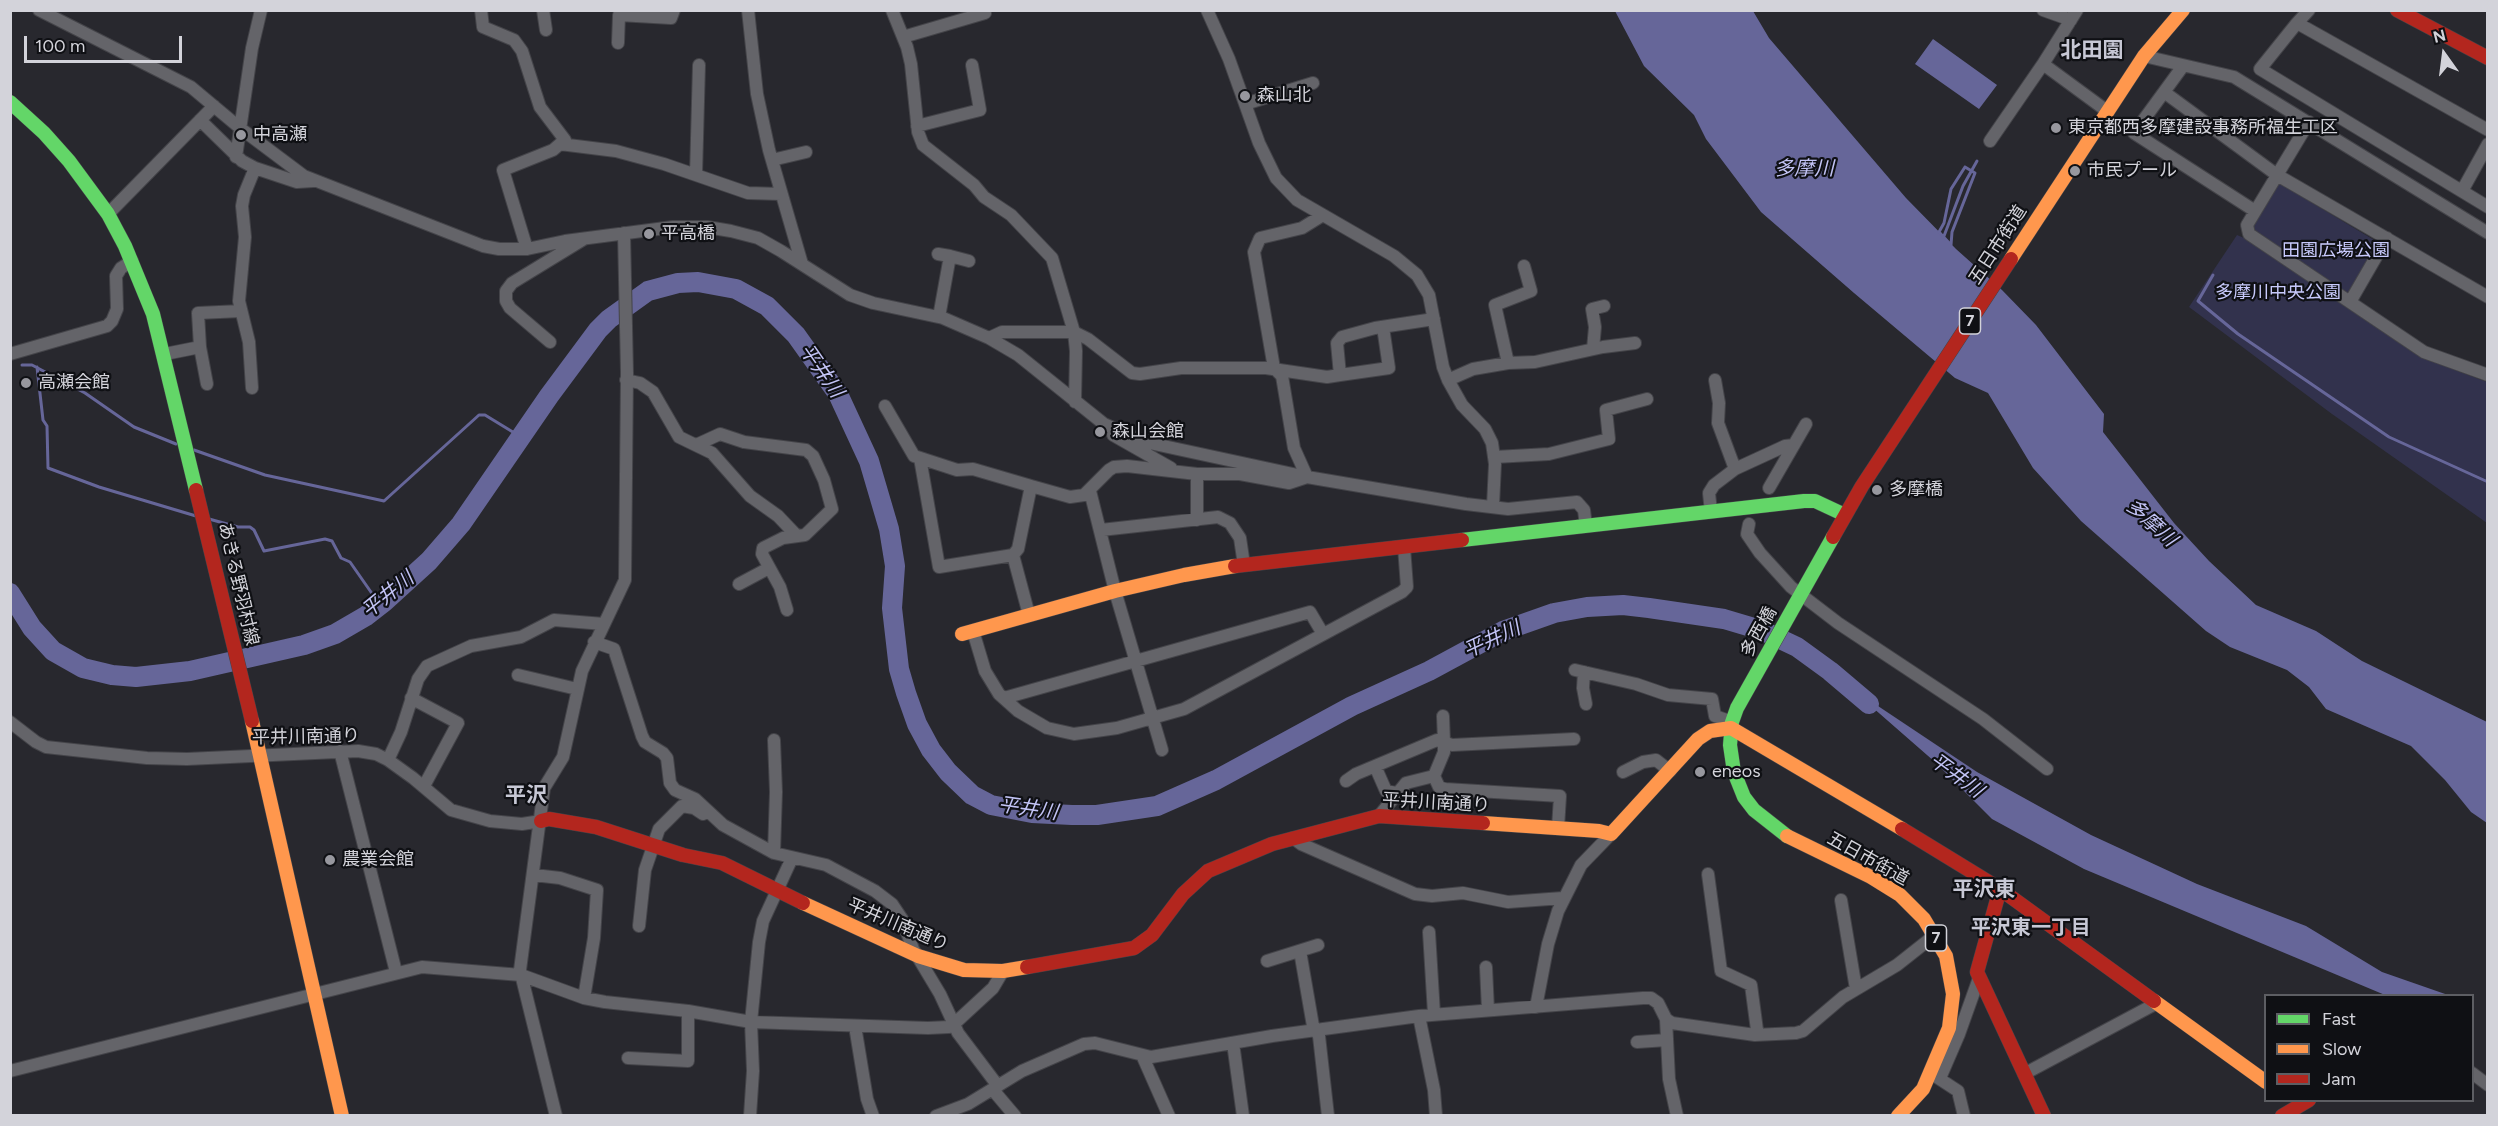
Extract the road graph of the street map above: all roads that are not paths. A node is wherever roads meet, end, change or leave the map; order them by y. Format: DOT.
graph roads {
  1 [pos="39,10"];
  2 [pos="261,10"];
  3 [pos="481,10"];
  4 [pos="543,10"];
  5 [pos="674,10"];
  6 [pos="748,10"];
  7 [pos="892,10"];
  8 [pos="1207,10"];
  9 [pos="2043,10"];
  10 [pos="2182,10"];
  11 [pos="2309,10"];
  12 [pos="2397,10"];
  13 [pos="985,13"];
  14 [pos="2074,15"];
  15 [pos="2296,23"];
  16 [pos="546,30"];
  17 [pos="903,37"];
  18 [pos="618,43"];
  19 [pos="2144,56"];
  20 [pos="2487,58"];
  21 [pos="2043,64"];
  22 [pos="699,65"];
  23 [pos="972,65"];
  24 [pos="2183,66"];
  25 [pos="1313,83"];
  26 [pos="2164,92"];
  27 [pos="10,102"];
  28 [pos="1245,104"];
  29 [pos="214,106"];
  30 [pos="2107,111"];
  31 [pos="200,120"];
  32 [pos="2309,122"];
  33 [pos="917,126"];
  34 [pos="240,128"];
  35 [pos="2487,130"];
  36 [pos="1990,141"];
  37 [pos="560,144"];
  38 [pos="2487,144"];
  39 [pos="807,152"];
  40 [pos="236,157"];
  41 [pos="772,160"];
  42 [pos="255,168"];
  43 [pos="696,175"];
  44 [pos="2277,175"];
  45 [pos="315,181"];
  46 [pos="2462,191"];
  47 [pos="781,194"];
  48 [pos="2487,207"];
  49 [pos="2255,211"];
  50 [pos="108,214"];
  51 [pos="1323,215"];
  52 [pos="2487,232"];
  53 [pos="624,233"];
  54 [pos="584,238"];
  55 [pos="2387,238"];
  56 [pos="527,249"];
  57 [pos="132,261"];
  58 [pos="969,261"];
  59 [pos="802,264"];
  60 [pos="1524,266"];
  61 [pos="2487,297"];
  62 [pos="2350,302"];
  63 [pos="1604,306"];
  64 [pos="241,311"];
  65 [pos="939,317"];
  66 [pos="1434,319"];
  67 [pos="1383,327"];
  68 [pos="1074,332"];
  69 [pos="989,338"];
  70 [pos="550,342"];
  71 [pos="1635,343"];
  72 [pos="200,346"];
  73 [pos="1593,349"];
  74 [pos="10,354"];
  75 [pos="165,354"];
  76 [pos="1508,363"];
  77 [pos="1274,368"];
  78 [pos="1340,375"];
  79 [pos="2487,375"];
  80 [pos="627,376"];
  81 [pos="1448,380"];
  82 [pos="1714,380"];
  83 [pos="207,384"];
  84 [pos="252,388"];
  85 [pos="1647,399"];
  86 [pos="1076,402"];
  87 [pos="885,406"];
  88 [pos="1104,424"];
  89 [pos="1806,424"];
  90 [pos="696,445"];
  91 [pos="1794,445"];
  92 [pos="1495,457"];
  93 [pos="920,458"];
  94 [pos="1735,469"];
  95 [pos="1177,472"];
  96 [pos="1197,474"];
  97 [pos="1307,477"];
  98 [pos="1031,486"];
  99 [pos="1769,488"];
  100 [pos="1090,491"];
  101 [pos="1493,506"];
  102 [pos="1710,512"];
  103 [pos="1845,515"];
  104 [pos="1197,520"];
  105 [pos="1586,526"];
  106 [pos="1748,529"];
  107 [pos="1101,530"];
  108 [pos="797,536"];
  109 [pos="1404,547"];
  110 [pos="1012,555"];
  111 [pos="1244,565"];
  112 [pos="769,568"];
  113 [pos="739,584"];
  114 [pos="1115,591"];
  115 [pos="1799,597"];
  116 [pos="787,610"];
  117 [pos="1029,615"];
  118 [pos="604,624"];
  119 [pos="968,633"];
  120 [pos="1323,634"];
  121 [pos="594,642"];
  122 [pos="1136,660"];
  123 [pos="518,675"];
  124 [pos="578,689"];
  125 [pos="411,698"];
  126 [pos="1004,698"];
  127 [pos="1586,704"];
  128 [pos="1443,716"];
  129 [pos="1152,718"];
  130 [pos="10,722"];
  131 [pos="1731,725"];
  132 [pos="1574,739"];
  133 [pos="774,740"];
  134 [pos="1444,742"];
  135 [pos="1162,750"];
  136 [pos="340,751"];
  137 [pos="260,755"];
  138 [pos="388,760"];
  139 [pos="1375,766"];
  140 [pos="2047,769"];
  141 [pos="1670,771"];
  142 [pos="1623,772"];
  143 [pos="1434,776"];
  144 [pos="1347,782"];
  145 [pos="424,786"];
  146 [pos="1396,793"];
  147 [pos="1379,816"];
  148 [pos="541,821"];
  149 [pos="723,825"];
  150 [pos="1558,828"];
  151 [pos="1611,834"];
  152 [pos="1293,838"];
  153 [pos="654,845"];
  154 [pos="774,853"];
  155 [pos="792,858"];
  156 [pos="1708,874"];
  157 [pos="534,875"];
  158 [pos="2000,889"];
  159 [pos="777,891"];
  160 [pos="1563,898"];
  161 [pos="1841,900"];
  162 [pos="639,926"];
  163 [pos="1429,932"];
  164 [pos="1935,935"];
  165 [pos="1318,945"];
  166 [pos="1299,951"];
  167 [pos="918,956"];
  168 [pos="1267,961"];
  169 [pos="1485,967"];
  170 [pos="1003,971"];
  171 [pos="396,972"];
  172 [pos="521,975"];
  173 [pos="1979,978"];
  174 [pos="1856,988"];
  175 [pos="314,994"];
  176 [pos="585,998"];
  177 [pos="2157,1003"];
  178 [pos="1536,1007"];
  179 [pos="1488,1010"];
  180 [pos="688,1011"];
  181 [pos="1434,1014"];
  182 [pos="1419,1016"];
  183 [pos="1666,1018"];
  184 [pos="751,1022"];
  185 [pos="954,1024"];
  186 [pos="855,1026"];
  187 [pos="1317,1031"];
  188 [pos="1755,1035"];
  189 [pos="1667,1040"];
  190 [pos="1233,1042"];
  191 [pos="1636,1042"];
  192 [pos="1142,1055"];
  193 [pos="628,1058"];
  194 [pos="10,1071"];
  195 [pos="2024,1074"];
  196 [pos="2474,1075"];
  197 [pos="1935,1076"];
  198 [pos="2264,1081"];
  199 [pos="2487,1085"];
  200 [pos="996,1088"];
  201 [pos="2301,1106"];
  202 [pos="939,1115"];
  203 [pos="342,1116"];
  204 [pos="556,1116"];
  205 [pos="750,1116"];
  206 [pos="873,1116"];
  207 [pos="1015,1116"];
  208 [pos="1168,1116"];
  209 [pos="1243,1116"];
  210 [pos="1328,1116"];
  211 [pos="1436,1116"];
  212 [pos="1677,1116"];
  213 [pos="1898,1116"];
  214 [pos="1964,1116"];
  215 [pos="2044,1116"];
  216 [pos="2282,1116"];
  1 -- 29 [label="street"];
  2 -- 34 [label="street"];
  3 -- 37 [label="street"];
  4 -- 16 [label="street"];
  5 -- 18 [label="street"];
  6 -- 41 [label="street"];
  7 -- 17 [label="street"];
  8 -- 28 [label="street"];
  9 -- 14 [label="street"];
  10 -- 19 [label="street, 五日市街道 / 7"];
  11 -- 15 [label="street"];
  12 -- 20 [label="street"];
  13 -- 17 [label="street"];
  14 -- 21 [label="street"];
  15 -- 35 [label="street"];
  15 -- 46 [label="street"];
  17 -- 33 [label="street"];
  19 -- 24 [label="street"];
  19 -- 30 [label="street, 五日市街道 / 7"];
  21 -- 30 [label="street"];
  21 -- 36 [label="street"];
  22 -- 43 [label="street"];
  23 -- 33 [label="street"];
  24 -- 26 [label="street"];
  24 -- 32 [label="street"];
  25 -- 28 [label="street"];
  26 -- 44 [label="street"];
  26 -- 49 [label="street"];
  27 -- 50 [label="street, あきる野羽村線"];
  28 -- 51 [label="street"];
  29 -- 31 [label="street"];
  29 -- 34 [label="street"];
  30 -- 103 [label="street, 五日市街道 / 7"];
  31 -- 40 [label="street"];
  31 -- 50 [label="street"];
  32 -- 44 [label="street"];
  32 -- 52 [label="street"];
  33 -- 68 [label="street"];
  34 -- 40 [label="street"];
  34 -- 45 [label="street"];
  37 -- 43 [label="street"];
  37 -- 56 [label="street"];
  38 -- 46 [label="street"];
  39 -- 41 [label="street"];
  40 -- 42 [label="street"];
  41 -- 47 [label="street"];
  42 -- 45 [label="street"];
  42 -- 64 [label="street"];
  43 -- 47 [label="street"];
  44 -- 49 [label="street"];
  44 -- 55 [label="street"];
  45 -- 56 [label="street"];
  46 -- 48 [label="street"];
  47 -- 59 [label="street"];
  49 -- 62 [label="street"];
  50 -- 57 [label="street, あきる野羽村線"];
  51 -- 66 [label="street"];
  51 -- 77 [label="street"];
  53 -- 54 [label="street"];
  53 -- 59 [label="street"];
  53 -- 80 [label="street"];
  54 -- 56 [label="street"];
  54 -- 70 [label="street"];
  55 -- 61 [label="street"];
  55 -- 62 [label="street"];
  57 -- 74 [label="street"];
  57 -- 75 [label="street, あきる野羽村線"];
  58 -- 65 [label="street"];
  59 -- 65 [label="street"];
  60 -- 76 [label="street"];
  62 -- 79 [label="street"];
  63 -- 73 [label="street"];
  64 -- 72 [label="street"];
  64 -- 84 [label="street"];
  65 -- 69 [label="street"];
  66 -- 67 [label="street"];
  66 -- 81 [label="street"];
  67 -- 78 [label="street"];
  67 -- 78 [label="street"];
  68 -- 69 [label="street"];
  68 -- 77 [label="street"];
  68 -- 86 [label="street"];
  69 -- 86 [label="street"];
  71 -- 73 [label="street"];
  72 -- 75 [label="street"];
  72 -- 83 [label="street"];
  73 -- 76 [label="street"];
  75 -- 137 [label="street, あきる野羽村線"];
  76 -- 81 [label="street"];
  77 -- 78 [label="street"];
  77 -- 97 [label="street"];
  80 -- 90 [label="street"];
  80 -- 118 [label="street"];
  81 -- 92 [label="street"];
  82 -- 94 [label="street"];
  85 -- 92 [label="street"];
  86 -- 88 [label="street"];
  87 -- 93 [label="street"];
  88 -- 95 [label="street"];
  88 -- 97 [label="street"];
  89 -- 91 [label="street"];
  90 -- 108 [label="street"];
  90 -- 108 [label="street"];
  91 -- 94 [label="street"];
  91 -- 99 [label="street"];
  92 -- 101 [label="street"];
  93 -- 98 [label="street"];
  93 -- 110 [label="street"];
  94 -- 102 [label="street"];
  95 -- 96 [label="street"];
  95 -- 100 [label="street"];
  96 -- 97 [label="street"];
  96 -- 104 [label="street"];
  97 -- 101 [label="street"];
  98 -- 100 [label="street"];
  98 -- 110 [label="street"];
  100 -- 107 [label="street"];
  101 -- 105 [label="street"];
  102 -- 103 [label="street"];
  102 -- 105 [label="street"];
  103 -- 115 [label="street, 五日市街道 / 7"];
  104 -- 107 [label="street"];
  104 -- 111 [label="street"];
  105 -- 109 [label="street"];
  106 -- 115 [label="street"];
  107 -- 114 [label="street"];
  108 -- 112 [label="street"];
  109 -- 111 [label="street"];
  109 -- 120 [label="street"];
  110 -- 117 [label="street"];
  111 -- 114 [label="street"];
  112 -- 113 [label="street"];
  112 -- 116 [label="street"];
  114 -- 117 [label="street"];
  114 -- 122 [label="street"];
  115 -- 131 [label="street, 多西橋 / 7"];
  115 -- 140 [label="street"];
  117 -- 119 [label="street"];
  118 -- 121 [label="street"];
  118 -- 125 [label="street"];
  119 -- 126 [label="street"];
  120 -- 122 [label="street"];
  120 -- 129 [label="street"];
  121 -- 124 [label="street"];
  121 -- 149 [label="street"];
  122 -- 126 [label="street"];
  122 -- 129 [label="street"];
  123 -- 124 [label="street"];
  124 -- 148 [label="street"];
  125 -- 138 [label="street"];
  125 -- 145 [label="street"];
  126 -- 129 [label="street"];
  127 -- 131 [label="street"];
  128 -- 134 [label="street"];
  129 -- 135 [label="street"];
  130 -- 137 [label="street, 平井川南通り"];
  131 -- 141 [label="street"];
  131 -- 158 [label="street"];
  131 -- 164 [label="street, 五日市街道 / 7"];
  132 -- 134 [label="street"];
  133 -- 154 [label="street"];
  134 -- 139 [label="street"];
  134 -- 143 [label="street"];
  136 -- 137 [label="street, 平井川南通り"];
  136 -- 138 [label="street, 平井川南通り"];
  136 -- 171 [label="street"];
  137 -- 175 [label="street, あきる野羽村線"];
  138 -- 145 [label="street, 平井川南通り"];
  139 -- 144 [label="street"];
  139 -- 146 [label="street"];
  141 -- 142 [label="street"];
  141 -- 151 [label="street"];
  143 -- 146 [label="street"];
  143 -- 150 [label="street"];
  145 -- 148 [label="street, 平井川南通り"];
  146 -- 147 [label="street"];
  147 -- 150 [label="street, 平井川南通り"];
  147 -- 152 [label="street, 平井川南通り"];
  148 -- 153 [label="street, 平井川南通り"];
  148 -- 157 [label="street"];
  149 -- 153 [label="street"];
  149 -- 154 [label="street"];
  150 -- 151 [label="street, 平井川南通り"];
  151 -- 160 [label="street"];
  152 -- 160 [label="street"];
  152 -- 170 [label="street, 平井川南通り"];
  153 -- 159 [label="street, 平井川南通り"];
  153 -- 162 [label="street"];
  154 -- 155 [label="street"];
  155 -- 159 [label="street"];
  155 -- 167 [label="street"];
  156 -- 188 [label="street"];
  157 -- 172 [label="street"];
  157 -- 176 [label="street"];
  158 -- 173 [label="street"];
  158 -- 177 [label="street"];
  159 -- 167 [label="street, 平井川南通り"];
  159 -- 184 [label="street"];
  160 -- 178 [label="street"];
  161 -- 174 [label="street"];
  163 -- 181 [label="street"];
  164 -- 174 [label="street"];
  164 -- 197 [label="street, 五日市街道 / 7"];
  165 -- 166 [label="street"];
  166 -- 168 [label="street"];
  166 -- 187 [label="street"];
  167 -- 170 [label="street, 平井川南通り"];
  167 -- 185 [label="street"];
  169 -- 179 [label="street"];
  170 -- 185 [label="street"];
  171 -- 172 [label="street"];
  171 -- 175 [label="street"];
  172 -- 176 [label="street"];
  172 -- 204 [label="street"];
  173 -- 195 [label="street"];
  173 -- 197 [label="street"];
  174 -- 188 [label="street"];
  175 -- 194 [label="street"];
  175 -- 203 [label="street, あきる野羽村線"];
  176 -- 180 [label="street"];
  177 -- 195 [label="street"];
  177 -- 198 [label="street"];
  178 -- 179 [label="street"];
  178 -- 183 [label="street"];
  179 -- 181 [label="street"];
  180 -- 184 [label="street"];
  180 -- 193 [label="street"];
  181 -- 182 [label="street"];
  182 -- 187 [label="street"];
  182 -- 211 [label="street"];
  183 -- 188 [label="street"];
  183 -- 189 [label="street"];
  184 -- 186 [label="street"];
  184 -- 205 [label="street"];
  185 -- 186 [label="street"];
  185 -- 200 [label="street"];
  186 -- 206 [label="street"];
  187 -- 190 [label="street"];
  187 -- 210 [label="street"];
  189 -- 191 [label="street"];
  189 -- 212 [label="street"];
  190 -- 192 [label="street"];
  190 -- 209 [label="street"];
  192 -- 200 [label="street"];
  192 -- 208 [label="street"];
  195 -- 215 [label="street"];
  196 -- 199 [label="street"];
  197 -- 213 [label="street, 五日市街道 / 7"];
  197 -- 214 [label="street"];
  200 -- 202 [label="street"];
  200 -- 207 [label="street"];
  201 -- 216 [label="street"];
}
